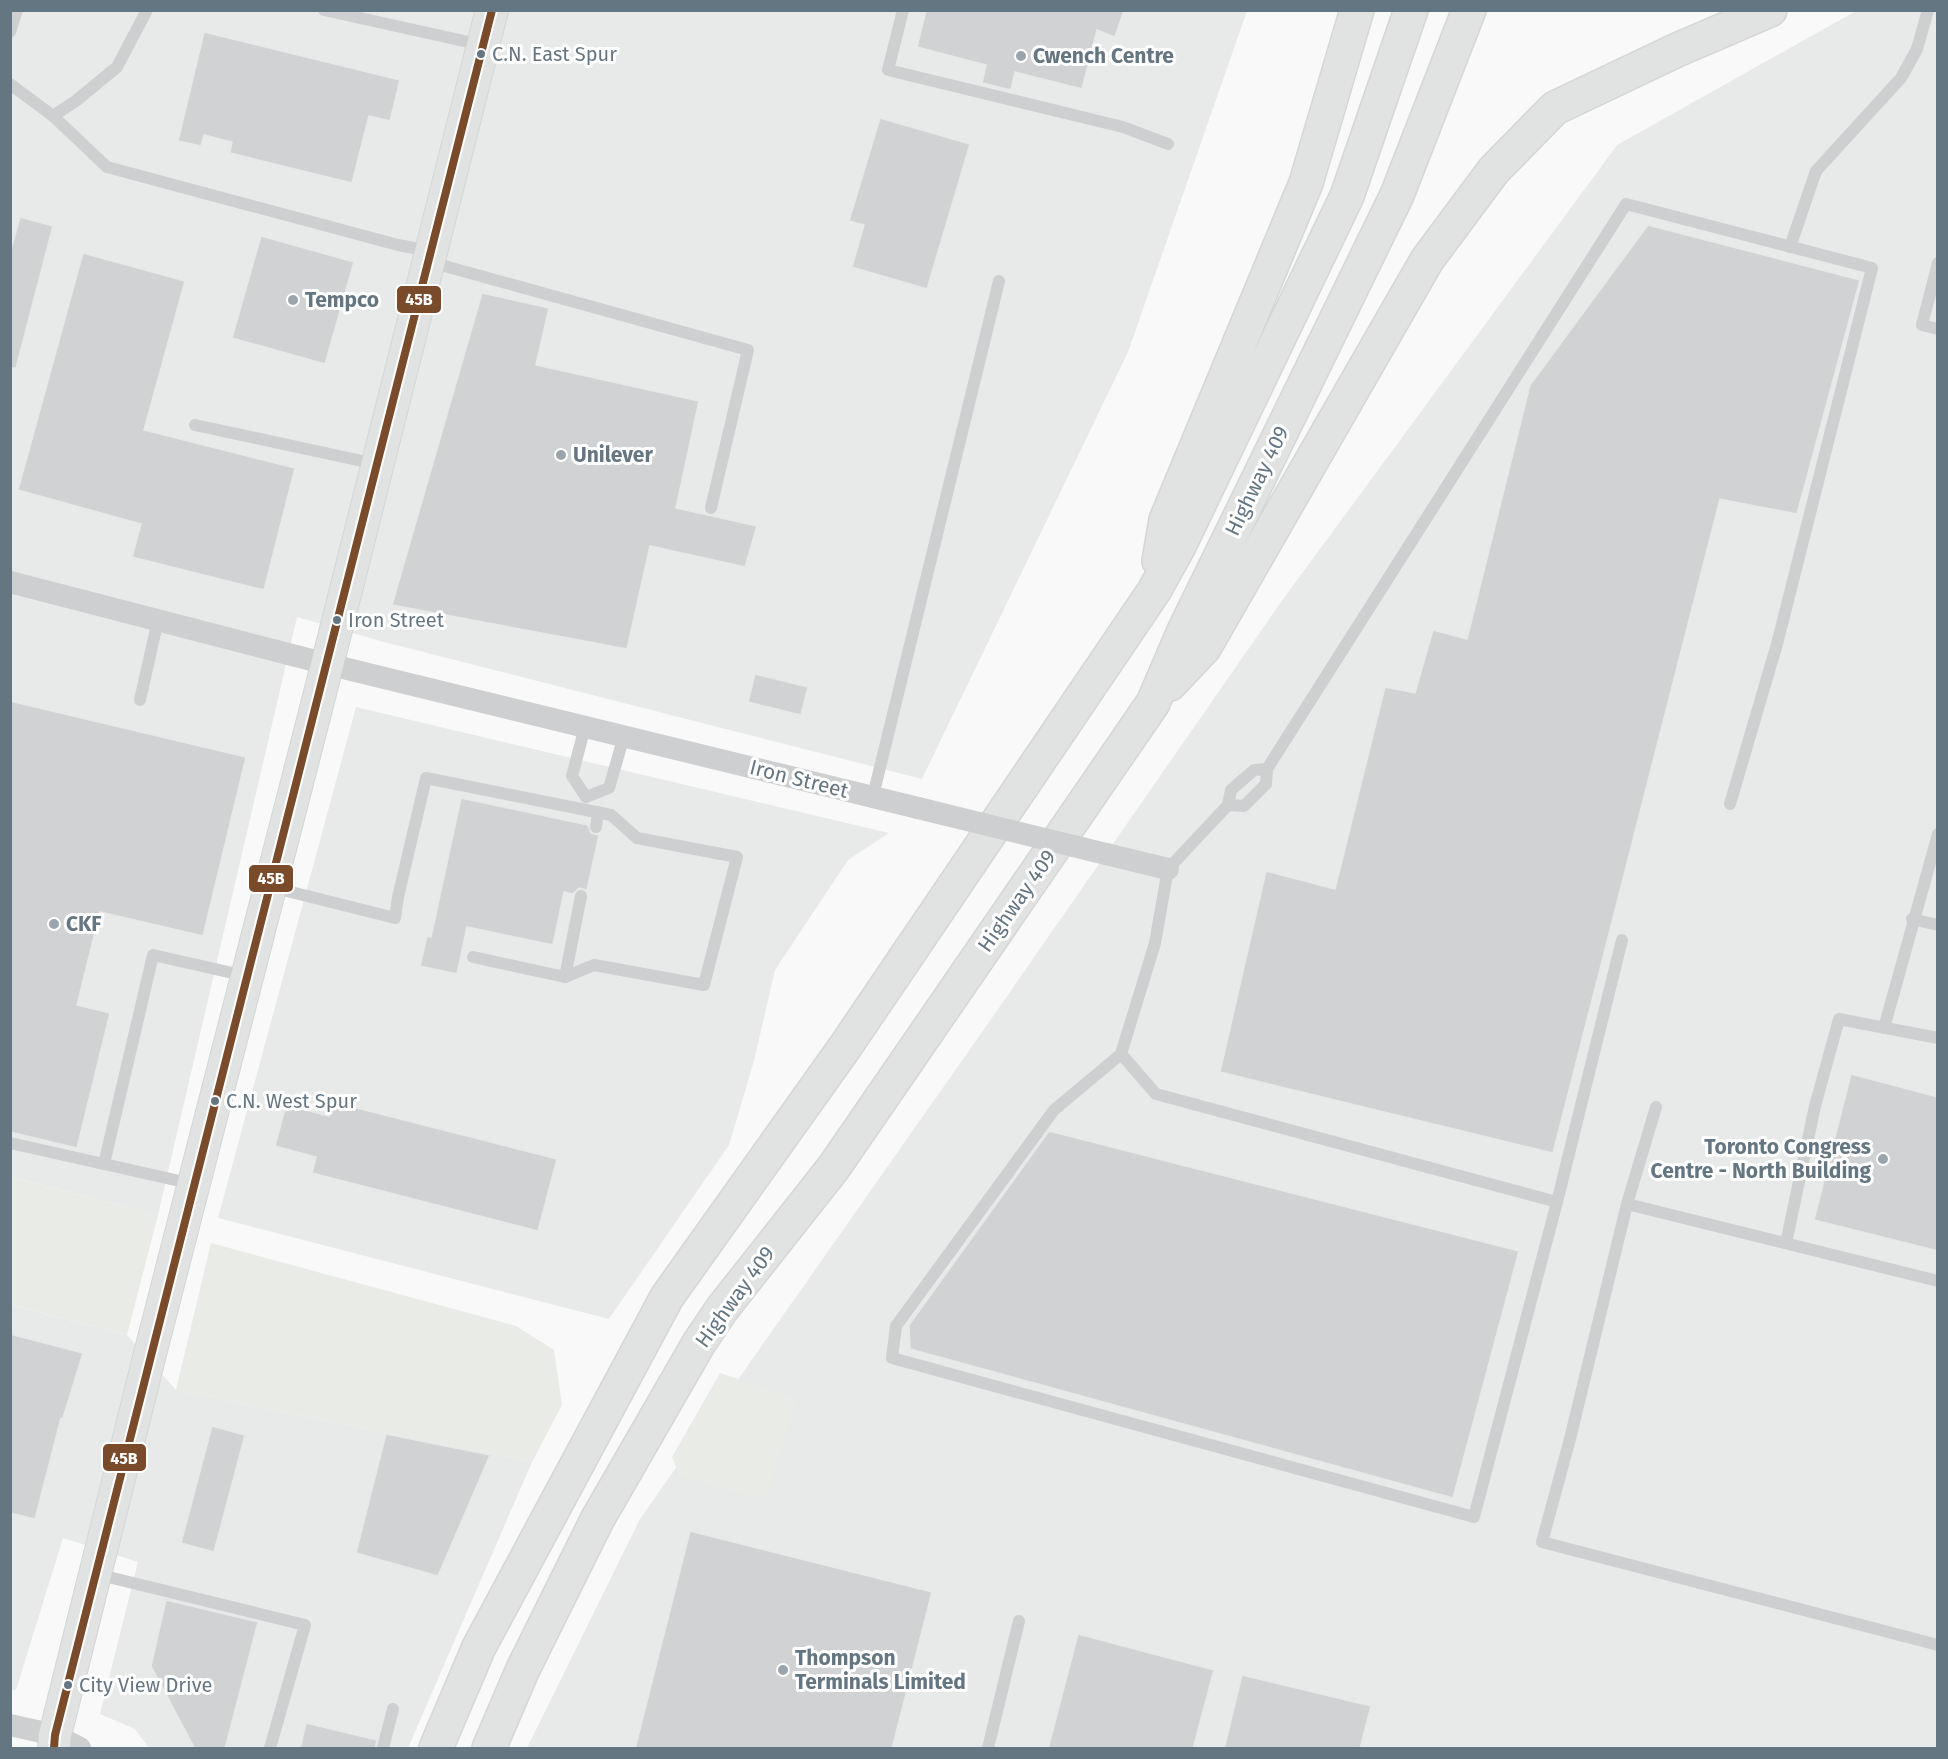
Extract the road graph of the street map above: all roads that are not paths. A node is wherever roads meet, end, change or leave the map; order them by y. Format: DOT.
graph roads {
  1 [pos="17,10"];
  2 [pos="147,10"];
  3 [pos="324,10"];
  4 [pos="492,10"];
  5 [pos="903,10"];
  6 [pos="1357,10"];
  7 [pos="1411,10"];
  8 [pos="1469,10"];
  9 [pos="1770,10"];
  10 [pos="1928,10"];
  11 [pos="10,32"];
  12 [pos="483,45"];
  13 [pos="10,84"];
  14 [pos="53,116"];
  15 [pos="1168,144"];
  16 [pos="1790,247"];
  17 [pos="430,256"];
  18 [pos="1938,263"];
  19 [pos="999,281"];
  20 [pos="1938,329"];
  21 [pos="195,424"];
  22 [pos="378,464"];
  23 [pos="711,508"];
  24 [pos="10,582"];
  25 [pos="1154,591"];
  26 [pos="158,620"];
  27 [pos="327,664"];
  28 [pos="140,700"];
  29 [pos="1153,703"];
  30 [pos="585,727"];
  31 [pos="624,736"];
  32 [pos="1267,769"];
  33 [pos="873,796"];
  34 [pos="584,803"];
  35 [pos="1730,804"];
  36 [pos="1228,805"];
  37 [pos="598,812"];
  38 [pos="596,827"];
  39 [pos="1938,834"];
  40 [pos="1168,869"];
  41 [pos="270,886"];
  42 [pos="581,896"];
  43 [pos="1912,919"];
  44 [pos="1938,926"];
  45 [pos="1622,940"];
  46 [pos="472,957"];
  47 [pos="247,976"];
  48 [pos="565,977"];
  49 [pos="1884,1028"];
  50 [pos="1938,1038"];
  51 [pos="1121,1054"];
  52 [pos="1656,1107"];
  53 [pos="10,1143"];
  54 [pos="104,1164"];
  55 [pos="194,1184"];
  56 [pos="1557,1202"];
  57 [pos="1627,1204"];
  58 [pos="1786,1243"];
  59 [pos="1938,1281"];
  60 [pos="95,1574"];
  61 [pos="1019,1621"];
  62 [pos="1938,1645"];
  63 [pos="393,1709"];
  64 [pos="10,1725"];
  65 [pos="59,1745"];
  66 [pos="270,1749"];
  67 [pos="382,1749"];
  68 [pos="436,1749"];
  69 [pos="489,1749"];
  70 [pos="988,1749"];
  1 -- 11 [label="lane"];
  2 -- 14 [label="lane"];
  3 -- 12 [label="lane"];
  4 -- 12 [label="main road"];
  5 -- 15 [label="lane"];
  6 -- 25 [label="highway"];
  7 -- 25 [label="highway, Highway 409"];
  8 -- 29 [label="highway, Highway 409"];
  9 -- 29 [label="highway"];
  10 -- 16 [label="lane"];
  12 -- 17 [label="main road"];
  13 -- 14 [label="lane"];
  14 -- 17 [label="lane"];
  16 -- 32 [label="lane"];
  16 -- 35 [label="lane"];
  17 -- 22 [label="main road"];
  17 -- 23 [label="lane"];
  18 -- 20 [label="lane"];
  19 -- 33 [label="lane"];
  21 -- 22 [label="lane"];
  22 -- 27 [label="main road"];
  24 -- 26 [label="street, Iron Street"];
  25 -- 68 [label="highway, Highway 409"];
  26 -- 27 [label="street, Iron Street"];
  26 -- 28 [label="lane"];
  27 -- 30 [label="street, Iron Street"];
  27 -- 41 [label="main road"];
  29 -- 69 [label="highway, Highway 409"];
  30 -- 31 [label="street, Iron Street"];
  30 -- 34 [label="lane"];
  31 -- 33 [label="street, Iron Street"];
  31 -- 34 [label="lane"];
  32 -- 36 [label="lane"];
  32 -- 36 [label="lane"];
  33 -- 40 [label="street, Iron Street, bridge"];
  34 -- 37 [label="lane"];
  34 -- 41 [label="lane"];
  36 -- 40 [label="lane"];
  37 -- 38 [label="lane"];
  37 -- 48 [label="lane"];
  39 -- 43 [label="lane"];
  40 -- 51 [label="lane"];
  41 -- 47 [label="main road"];
  42 -- 48 [label="lane"];
  43 -- 44 [label="lane"];
  43 -- 49 [label="lane"];
  45 -- 56 [label="lane"];
  46 -- 48 [label="lane"];
  47 -- 54 [label="lane"];
  47 -- 55 [label="main road"];
  49 -- 50 [label="lane"];
  49 -- 58 [label="lane"];
  51 -- 56 [label="lane"];
  51 -- 56 [label="lane"];
  52 -- 57 [label="lane"];
  53 -- 54 [label="lane"];
  54 -- 55 [label="lane"];
  55 -- 60 [label="main road"];
  57 -- 58 [label="lane"];
  57 -- 62 [label="lane"];
  58 -- 59 [label="lane"];
  60 -- 65 [label="main road"];
  60 -- 66 [label="lane"];
  61 -- 70 [label="lane"];
  63 -- 67 [label="lane"];
  64 -- 65 [label="street"];
}
